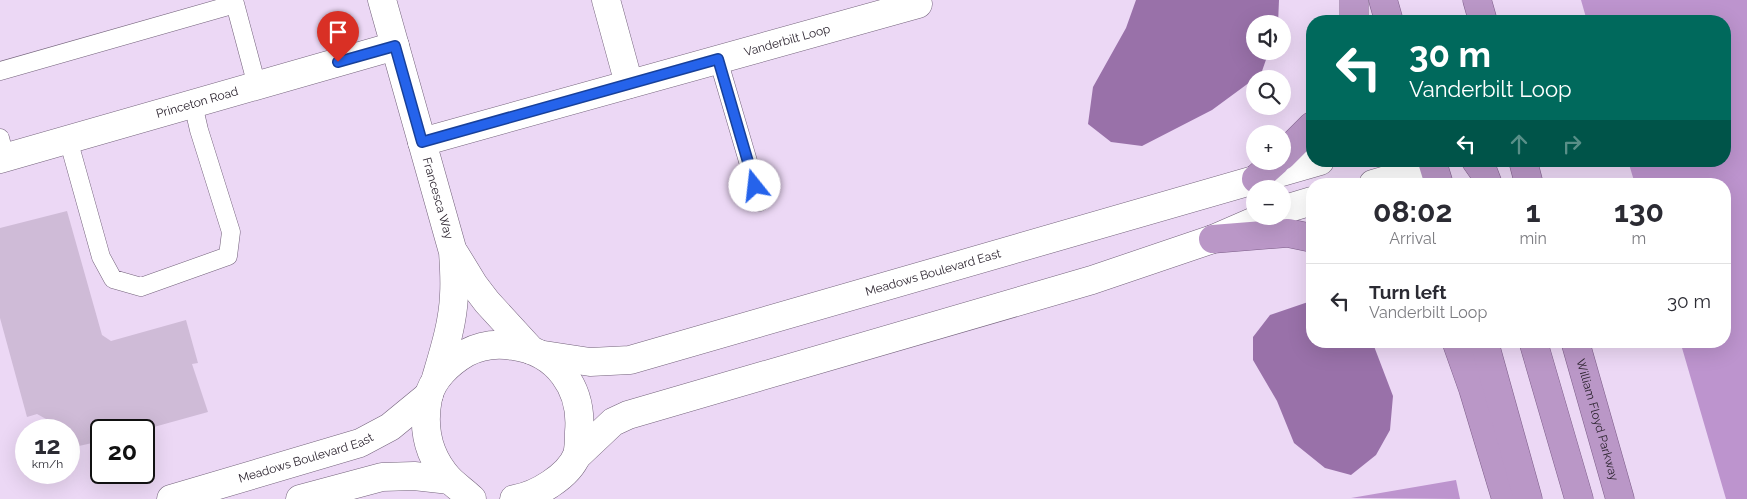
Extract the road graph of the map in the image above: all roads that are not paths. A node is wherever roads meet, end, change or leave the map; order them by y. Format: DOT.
graph roads {
  1 [pos="382,0"];
  2 [pos="606,0"];
  3 [pos="917,0"];
  4 [pos="1354,0"];
  5 [pos="1383,0"];
  6 [pos="1477,0"];
  7 [pos="234,2"];
  8 [pos="1354,15"];
  9 [pos="1387,15"];
  10 [pos="1481,15"];
  11 [pos="395,46"];
  12 [pos="718,59"];
  13 [pos="0,70"];
  14 [pos="629,84"];
  15 [pos="257,86"];
  16 [pos="193,104"];
  17 [pos="1306,132"];
  18 [pos="68,139"];
  19 [pos="422,142"];
  20 [pos="1291,147"];
  21 [pos="2,151"];
  22 [pos="1306,165"];
  23 [pos="1437,168"];
  24 [pos="1266,170"];
  25 [pos="1397,178"];
  26 [pos="1256,179"];
  27 [pos="760,202"];
  28 [pos="1306,203"];
  29 [pos="1291,207"];
  30 [pos="1246,225"];
  31 [pos="1306,237"];
  32 [pos="1212,239"];
  33 [pos="453,252"];
  34 [pos="1459,348"];
  35 [pos="1486,348"];
  36 [pos="1536,348"];
  37 [pos="1577,348"];
  38 [pos="538,352"];
  39 [pos="432,387"];
  40 [pos="568,476"];
  41 [pos="468,494"];
  42 [pos="171,499"];
  43 [pos="300,499"];
  44 [pos="514,499"];
  45 [pos="1506,499"];
  46 [pos="1528,499"];
  47 [pos="1579,499"];
  48 [pos="1620,499"];
  1 -- 11 [label="street, Francesca Way"];
  2 -- 14 [label="street"];
  3 -- 12 [label="street, Vanderbilt Loop"];
  4 -- 8 [label="highway"];
  5 -- 9 [label="highway"];
  6 -- 10 [label="highway"];
  7 -- 13 [label="lane"];
  7 -- 15 [label="lane"];
  11 -- 15 [label="street, Princeton Road"];
  11 -- 19 [label="street, Francesca Way"];
  12 -- 14 [label="street, Vanderbilt Loop"];
  12 -- 27 [label="lane"];
  14 -- 19 [label="street, Vanderbilt Loop"];
  15 -- 16 [label="street, Princeton Road"];
  16 -- 18 [label="street, Princeton Road"];
  16 -- 18 [label="lane"];
  17 -- 20 [label="highway"];
  18 -- 21 [label="street, Princeton Road"];
  19 -- 33 [label="street, Francesca Way"];
  22 -- 26 [label="street, Meadows Boulevard East"];
  23 -- 25 [label="street"];
  24 -- 26 [label="highway"];
  26 -- 38 [label="street, Meadows Boulevard East"];
  28 -- 29 [label="street"];
  30 -- 32 [label="street"];
  31 -- 32 [label="highway"];
  32 -- 40 [label="street"];
  33 -- 38 [label="street, Francesca Way"];
  33 -- 39 [label="street, Francesca Way"];
  34 -- 45 [label="highway"];
  35 -- 46 [label="highway"];
  36 -- 47 [label="highway"];
  37 -- 48 [label="highway, William Floyd Parkway"];
  38 -- 39 [label="street, Meadows Boulevard East"];
  38 -- 40 [label="street, Francesca Way"];
  39 -- 41 [label="street, Francesca Way"];
  39 -- 42 [label="street, Meadows Boulevard East"];
  40 -- 44 [label="street"];
  41 -- 43 [label="street"];
}
